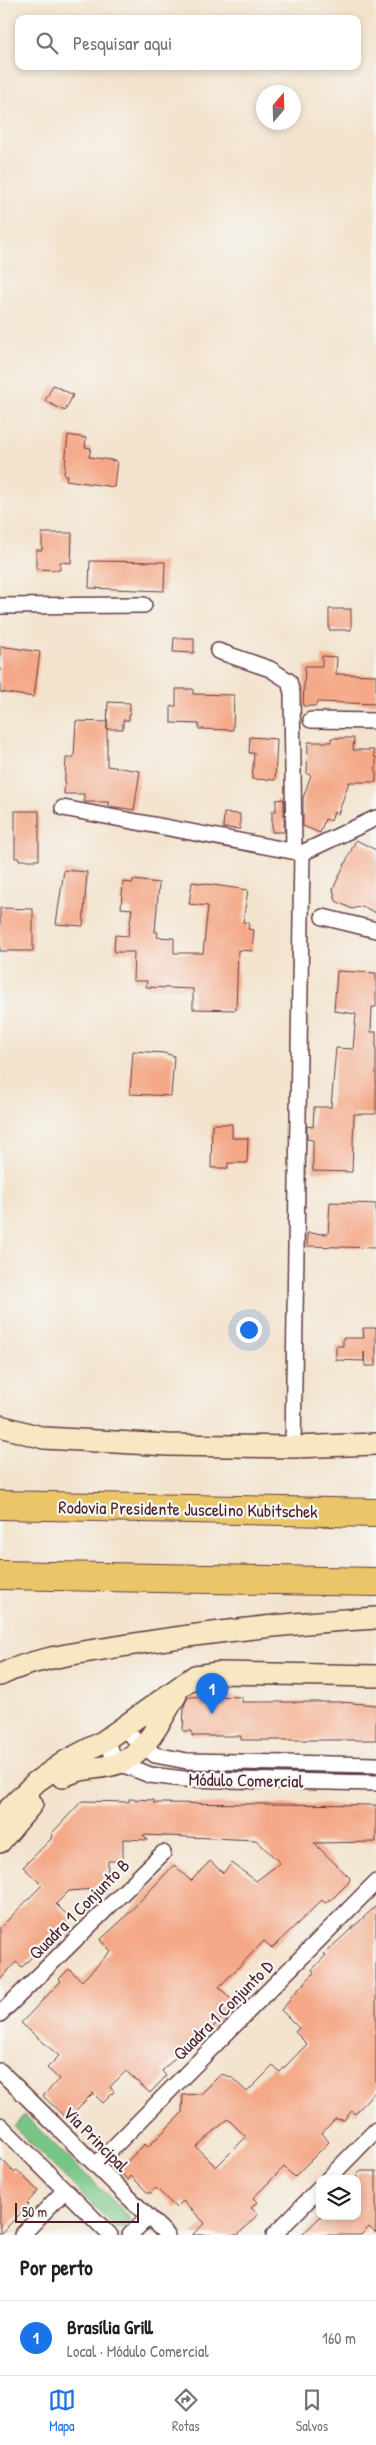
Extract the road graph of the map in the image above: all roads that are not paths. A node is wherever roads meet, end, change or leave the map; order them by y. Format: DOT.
graph roads {
  1 [pos="144,604"];
  2 [pos="0,606"];
  3 [pos="218,651"];
  4 [pos="311,720"];
  5 [pos="376,721"];
  6 [pos="63,808"];
  7 [pos="376,818"];
  8 [pos="298,852"];
  9 [pos="323,917"];
  10 [pos="376,930"];
  11 [pos="0,1426"];
  12 [pos="376,1444"];
  13 [pos="292,1448"];
  14 [pos="0,1506"];
  15 [pos="376,1513"];
  16 [pos="0,1576"];
  17 [pos="376,1582"];
  18 [pos="376,1618"];
  19 [pos="0,1675"];
  20 [pos="376,1676"];
  21 [pos="181,1687"];
  22 [pos="122,1728"];
  23 [pos="104,1741"];
  24 [pos="142,1746"];
  25 [pos="187,1761"];
  26 [pos="119,1763"];
  27 [pos="376,1765"];
  28 [pos="184,1779"];
  29 [pos="376,1783"];
  30 [pos="0,1818"];
  31 [pos="0,1842"];
  32 [pos="163,1853"];
  33 [pos="376,1882"];
  34 [pos="0,2014"];
  35 [pos="0,2071"];
  36 [pos="0,2126"];
  37 [pos="376,2130"];
  38 [pos="96,2166"];
  39 [pos="332,2175"];
  40 [pos="65,2190"];
  41 [pos="316,2192"];
  42 [pos="148,2216"];
  43 [pos="22,2235"];
  44 [pos="110,2235"];
  45 [pos="130,2235"];
  46 [pos="166,2235"];
  47 [pos="274,2235"];
  1 -- 2 [label="street"];
  3 -- 8 [label="street"];
  4 -- 5 [label="street"];
  6 -- 8 [label="street"];
  7 -- 8 [label="street"];
  8 -- 13 [label="street"];
  9 -- 10 [label="street"];
  11 -- 13 [label="main road"];
  12 -- 13 [label="main road"];
  14 -- 15 [label="highway, Rodovia Presidente Juscelino Kubitschek"];
  16 -- 17 [label="highway"];
  18 -- 19 [label="main road"];
  20 -- 21 [label="main road, Módulo Comercial"];
  21 -- 22 [label="main road, Módulo Comercial"];
  21 -- 24 [label="main road, Módulo Comercial"];
  22 -- 23 [label="main road, Módulo Comercial"];
  22 -- 24 [label="street, Módulo Comercial"];
  23 -- 26 [label="street"];
  23 -- 30 [label="main road, Módulo Comercial"];
  24 -- 25 [label="street, Módulo Comercial"];
  24 -- 26 [label="main road, Módulo Comercial"];
  25 -- 27 [label="street, Módulo Comercial"];
  25 -- 28 [label="street"];
  26 -- 28 [label="street, Módulo Comercial"];
  26 -- 31 [label="main road, Módulo Comercial"];
  28 -- 29 [label="street, Módulo Comercial"];
  32 -- 34 [label="street, Quadra 1 Conjunto B"];
  33 -- 38 [label="street, Quadra 1 Conjunto D"];
  35 -- 38 [label="street, Via Principal"];
  36 -- 40 [label="street"];
  37 -- 39 [label="street"];
  38 -- 42 [label="street, Via Principal"];
  40 -- 43 [label="street"];
  40 -- 44 [label="street"];
  41 -- 47 [label="street"];
  42 -- 45 [label="street"];
  42 -- 46 [label="street, Via Principal"];
}
